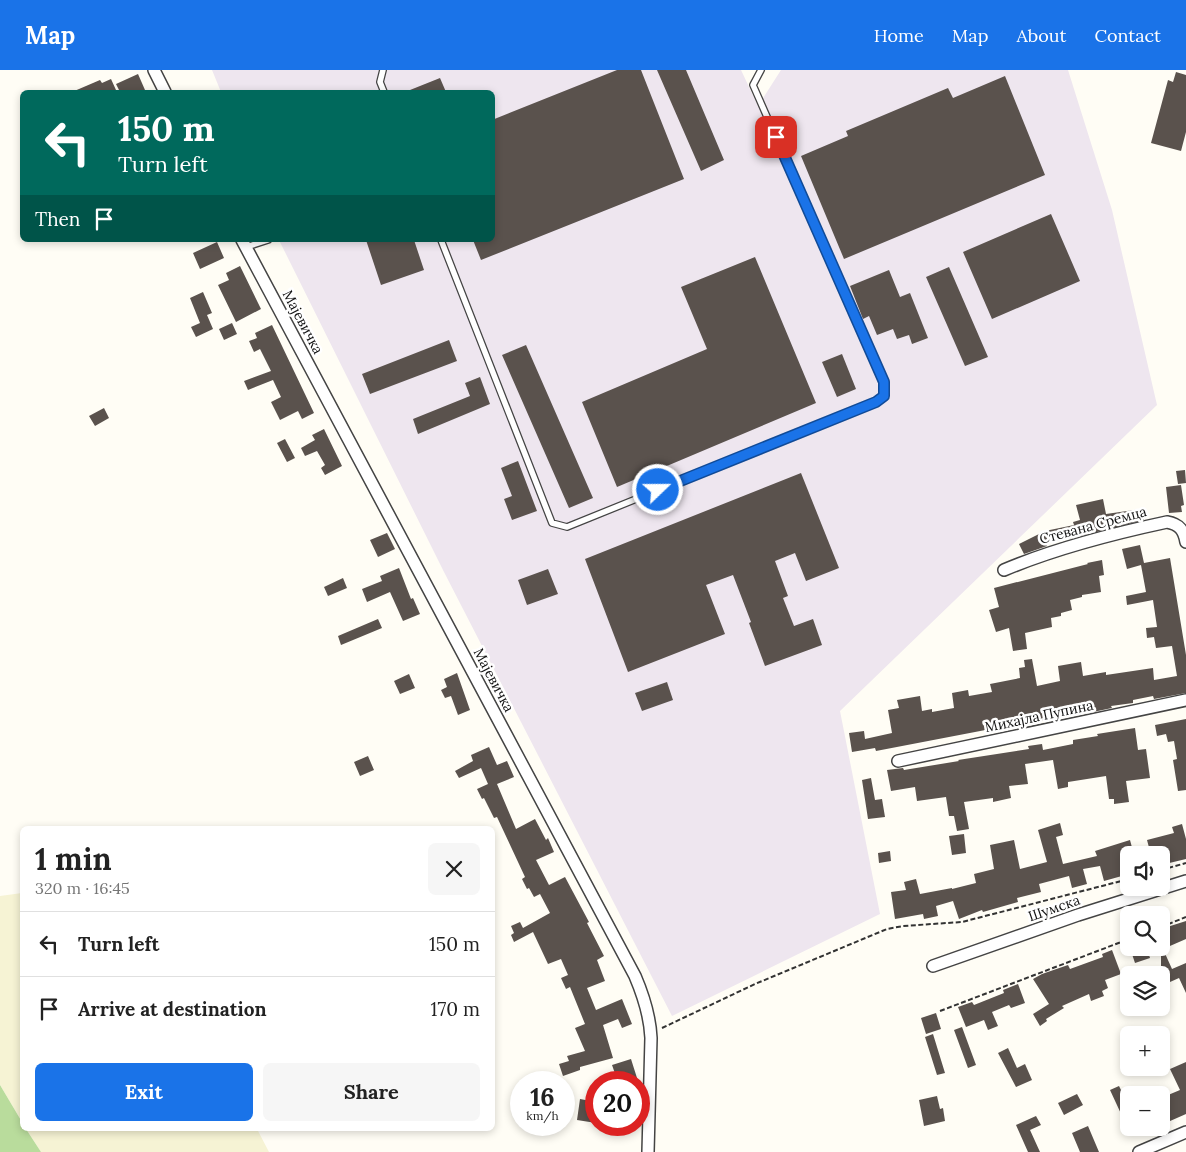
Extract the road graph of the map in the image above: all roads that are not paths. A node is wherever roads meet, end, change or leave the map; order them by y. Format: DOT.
graph roads {
  1 [pos="154,70"];
  2 [pos="383,70"];
  3 [pos="761,70"];
  4 [pos="164,90"];
  5 [pos="383,90"];
  6 [pos="442,242"];
  7 [pos="244,244"];
  8 [pos="1186,540"];
  9 [pos="1004,570"];
  10 [pos="1186,700"];
  11 [pos="898,761"];
  12 [pos="1186,881"];
  13 [pos="933,966"];
  14 [pos="1186,1132"];
  15 [pos="648,1152"];
  16 [pos="1139,1152"];
  1 -- 4 [label="street"];
  2 -- 5 [label="lane"];
  3 -- 6 [label="lane"];
  7 -- 15 [label="street, Мајевичка"];
  8 -- 9 [label="street, Стевана Сремца"];
  10 -- 11 [label="street, Михајла Пупина"];
  12 -- 13 [label="street, Шумска"];
  14 -- 16 [label="street"];
}
